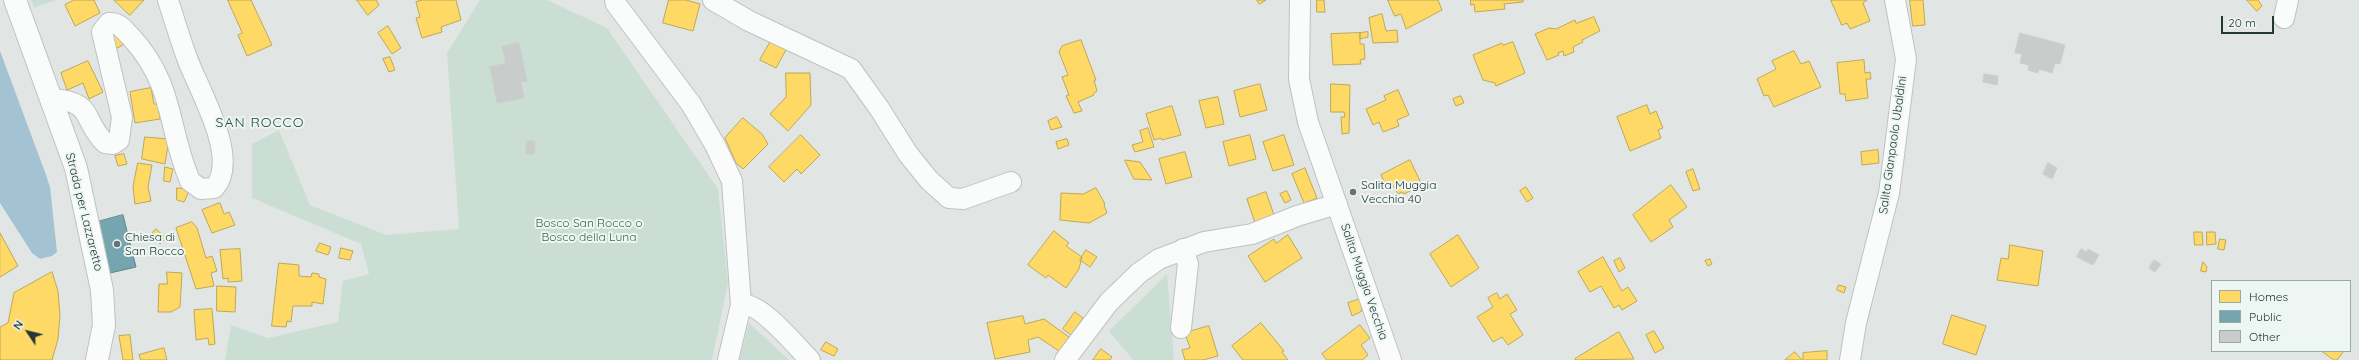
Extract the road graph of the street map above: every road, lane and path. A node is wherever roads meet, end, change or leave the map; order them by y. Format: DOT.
graph roads {
  1 [pos="15,0"];
  2 [pos="168,0"];
  3 [pos="615,0"];
  4 [pos="713,0"];
  5 [pos="1300,0"];
  6 [pos="1895,0"];
  7 [pos="51,99"];
  8 [pos="1011,182"];
  9 [pos="1338,204"];
  10 [pos="1183,250"];
  11 [pos="740,305"];
  12 [pos="1181,328"];
  13 [pos="97,360"];
  14 [pos="728,360"];
  15 [pos="810,360"];
  16 [pos="1065,360"];
  17 [pos="1391,360"];
  18 [pos="1850,360"];
  1 -- 7 [label="main road, Strada per Lazzaretto"];
  2 -- 7 [label="street"];
  3 -- 11 [label="street"];
  4 -- 8 [label="street"];
  5 -- 9 [label="street, Salita Muggia Vecchia"];
  6 -- 18 [label="street, Salita Gianpaolo Ubaldini"];
  7 -- 13 [label="main road, Strada per Lazzaretto"];
  9 -- 10 [label="street"];
  9 -- 17 [label="street, Salita Muggia Vecchia"];
  10 -- 12 [label="street"];
  10 -- 16 [label="street"];
  11 -- 14 [label="street"];
  11 -- 15 [label="street"];
}
